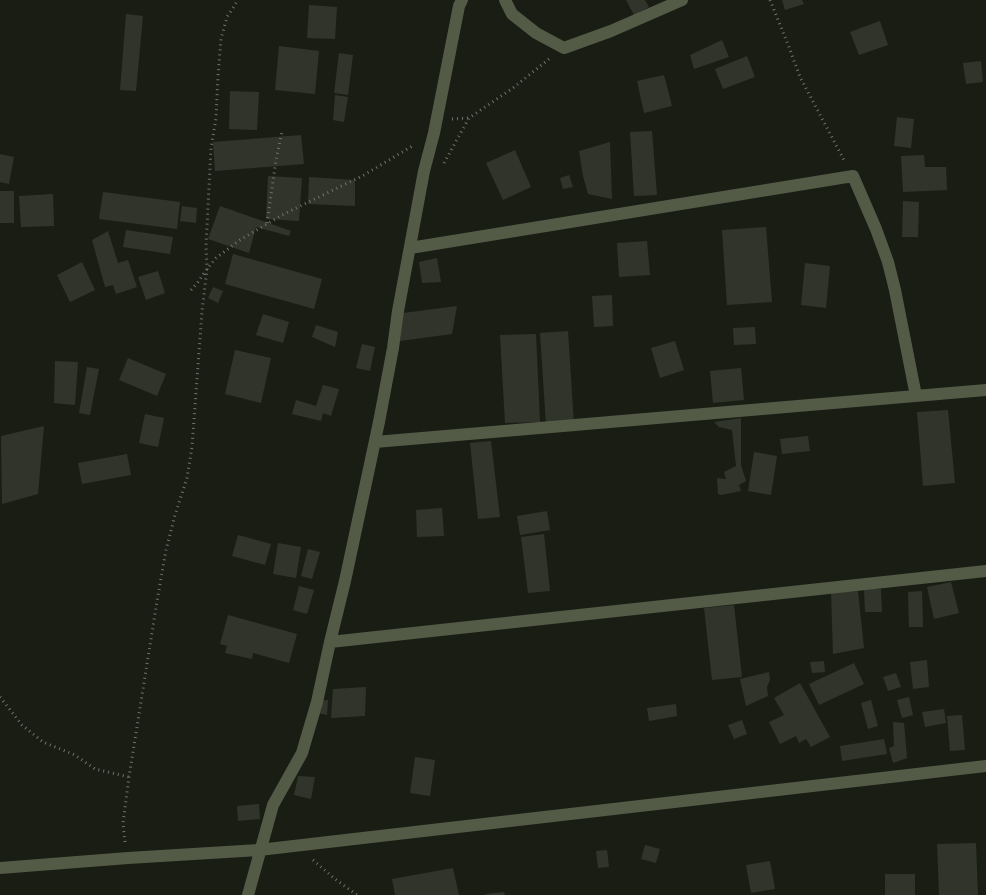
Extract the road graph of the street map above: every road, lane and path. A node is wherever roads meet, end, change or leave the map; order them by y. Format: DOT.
graph roads {
  1 [pos="238,0"];
  2 [pos="462,0"];
  3 [pos="505,0"];
  4 [pos="682,0"];
  5 [pos="770,0"];
  6 [pos="564,48"];
  7 [pos="469,118"];
  8 [pos="282,132"];
  9 [pos="434,133"];
  10 [pos="853,176"];
  11 [pos="267,223"];
  12 [pos="410,248"];
  13 [pos="207,269"];
  14 [pos="190,290"];
  15 [pos="986,390"];
  16 [pos="916,396"];
  17 [pos="375,442"];
  18 [pos="986,571"];
  19 [pos="330,642"];
  20 [pos="0,697"];
  21 [pos="986,766"];
  22 [pos="129,778"];
  23 [pos="298,846"];
  24 [pos="259,850"];
  25 [pos="128,858"];
  26 [pos="0,868"];
  27 [pos="248,895"];
  28 [pos="357,895"];
  1 -- 13 [label="path"];
  2 -- 9 [label="street"];
  3 -- 6 [label="street"];
  4 -- 6 [label="street"];
  5 -- 10 [label="path"];
  6 -- 7 [label="path"];
  8 -- 11 [label="path"];
  9 -- 11 [label="path"];
  9 -- 12 [label="street"];
  10 -- 12 [label="street"];
  10 -- 16 [label="street"];
  11 -- 13 [label="path"];
  12 -- 17 [label="street"];
  13 -- 14 [label="path"];
  13 -- 22 [label="path"];
  15 -- 16 [label="street"];
  16 -- 17 [label="street"];
  17 -- 19 [label="street"];
  18 -- 19 [label="street"];
  19 -- 24 [label="street"];
  20 -- 22 [label="path"];
  21 -- 23 [label="street"];
  22 -- 25 [label="path"];
  23 -- 24 [label="street"];
  23 -- 28 [label="path"];
  24 -- 25 [label="street"];
  24 -- 27 [label="street"];
  25 -- 26 [label="street"];
}
